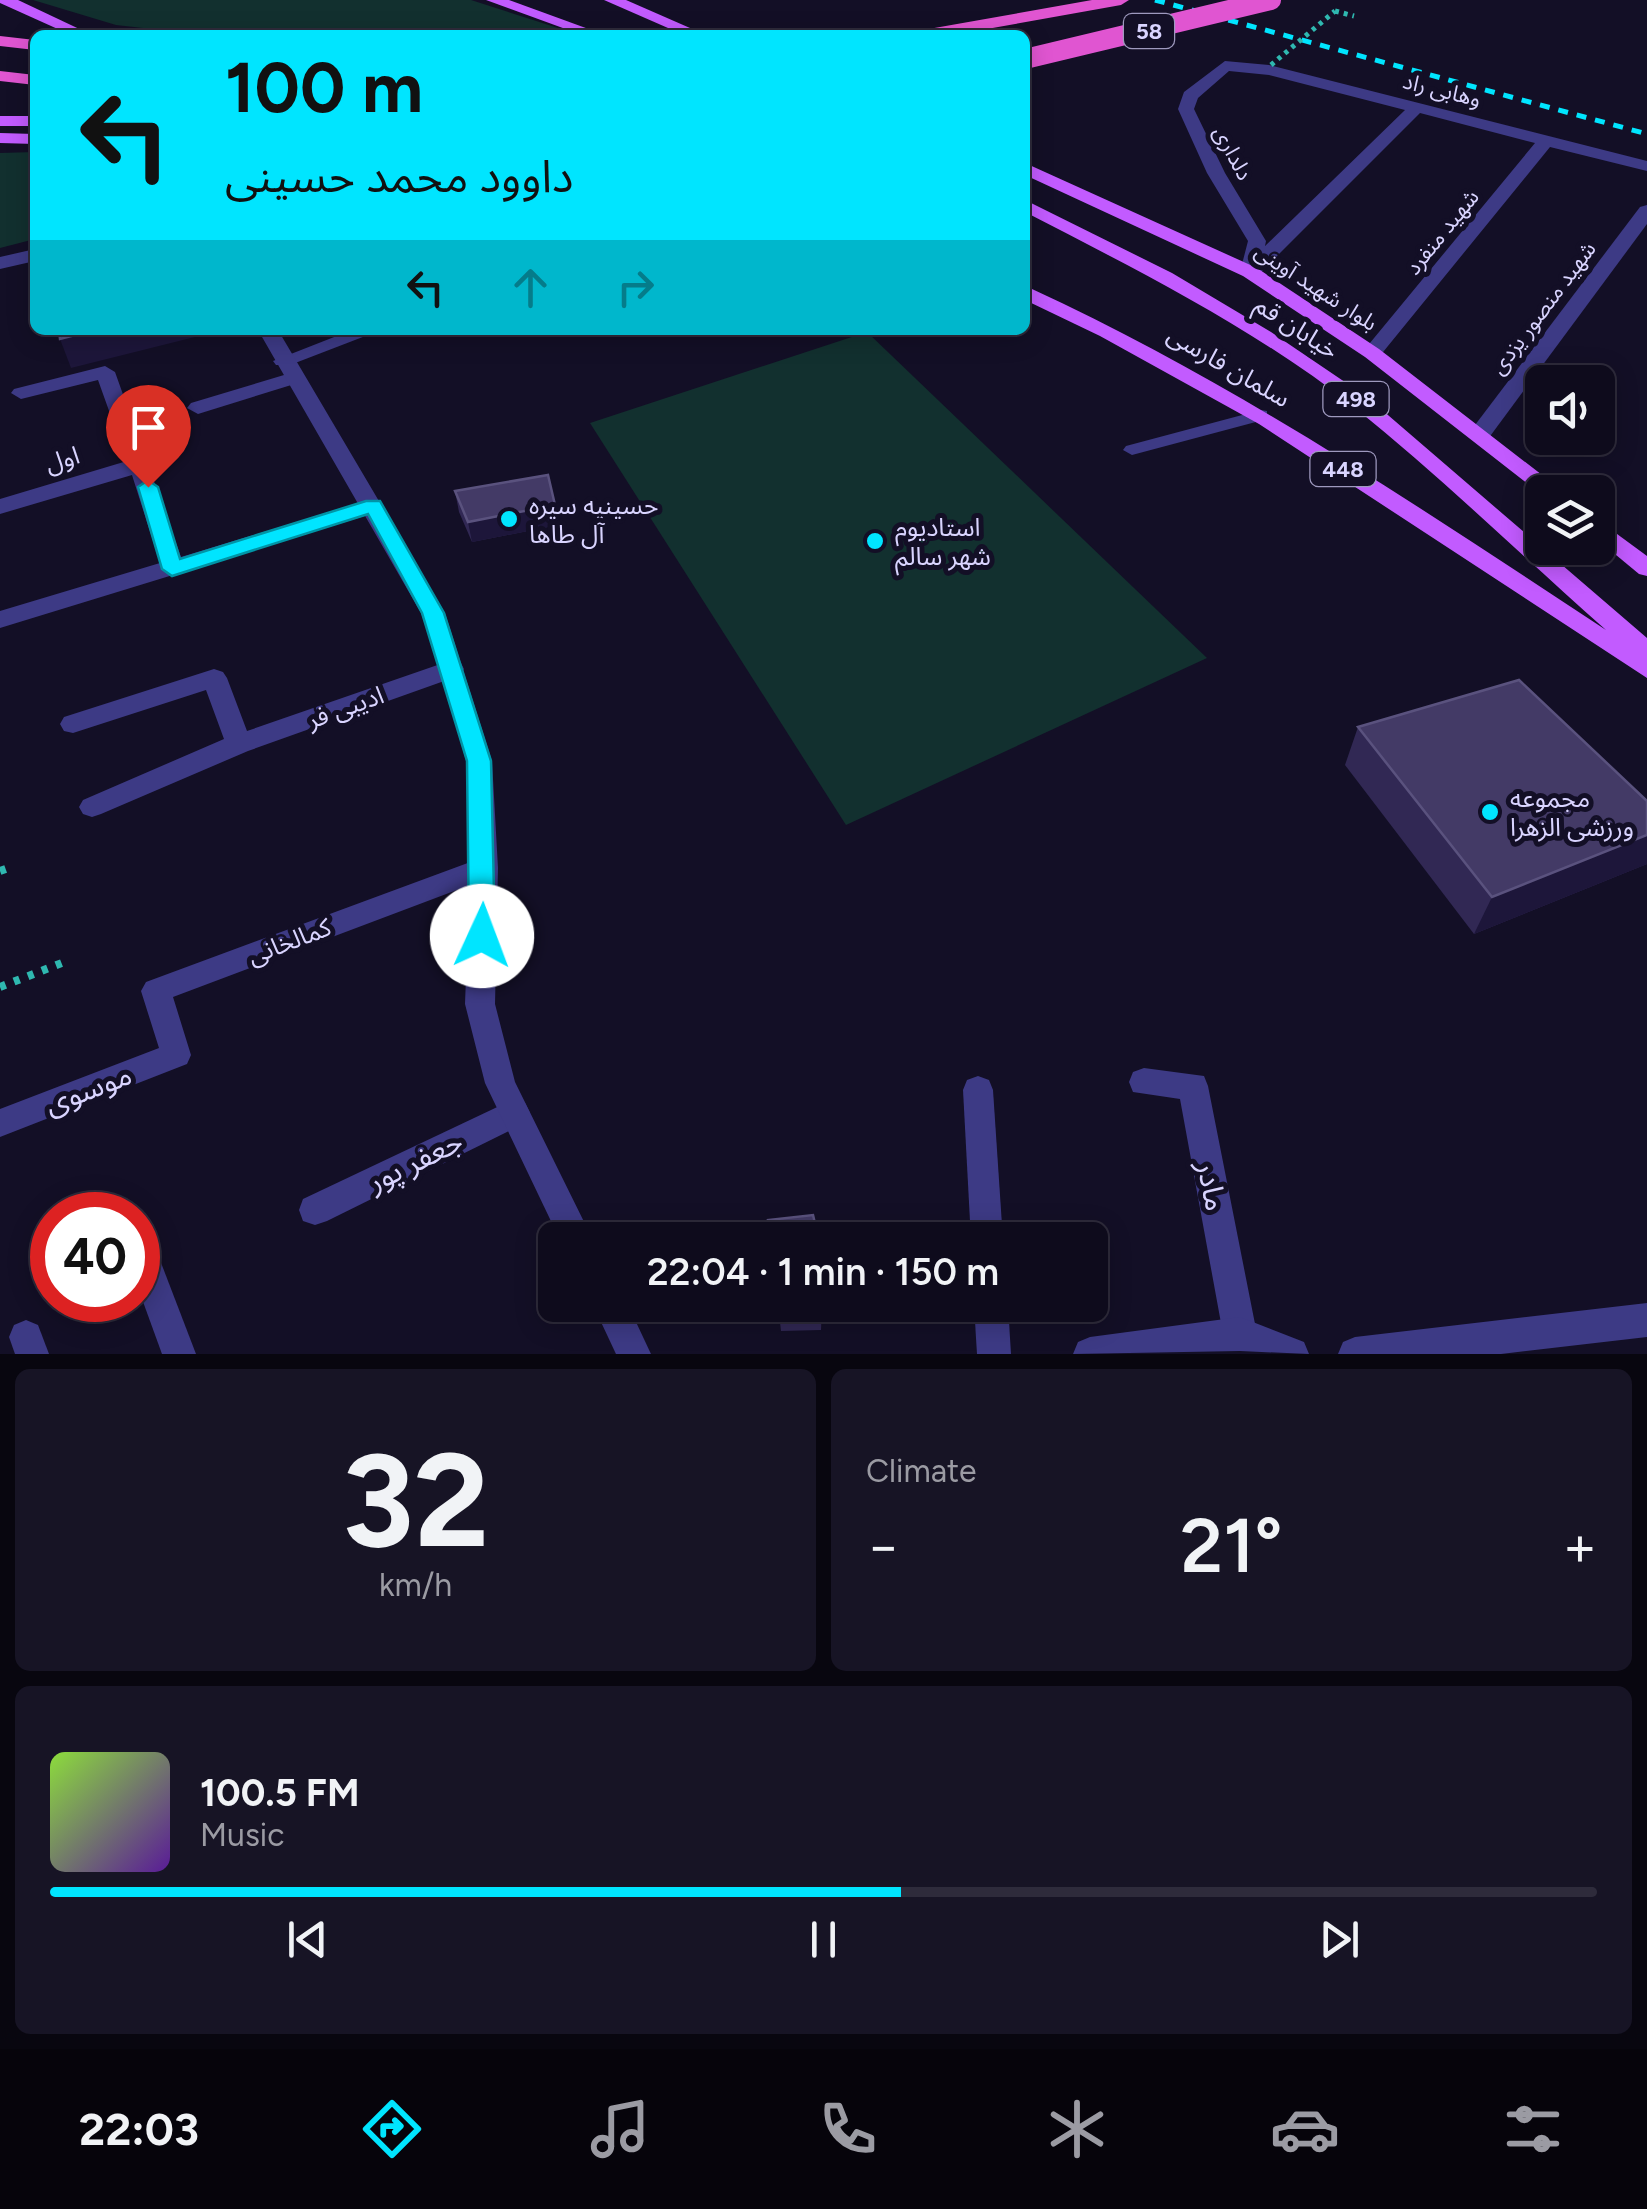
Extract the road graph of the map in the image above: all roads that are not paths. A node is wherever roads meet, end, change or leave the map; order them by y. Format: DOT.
graph roads {
  1 [pos="5,0"];
  2 [pos="494,0"];
  3 [pos="612,0"];
  4 [pos="1121,0"];
  5 [pos="1272,0"];
  6 [pos="73,30"];
  7 [pos="582,30"];
  8 [pos="686,30"];
  9 [pos="951,30"];
  10 [pos="0,41"];
  11 [pos="30,44"];
  12 [pos="1030,58"];
  13 [pos="1225,66"];
  14 [pos="0,76"];
  15 [pos="30,79"];
  16 [pos="0,92"];
  17 [pos="30,92"];
  18 [pos="1417,107"];
  19 [pos="30,120"];
  20 [pos="0,121"];
  21 [pos="0,138"];
  22 [pos="30,139"];
  23 [pos="1547,139"];
  24 [pos="1647,166"];
  25 [pos="1030,170"];
  26 [pos="1030,208"];
  27 [pos="1647,211"];
  28 [pos="30,255"];
  29 [pos="0,263"];
  30 [pos="1250,272"];
  31 [pos="1030,295"];
  32 [pos="271,335"];
  33 [pos="361,335"];
  34 [pos="1372,353"];
  35 [pos="289,370"];
  36 [pos="21,393"];
  37 [pos="198,408"];
  38 [pos="1261,415"];
  39 [pos="1480,434"];
  40 [pos="1132,450"];
  41 [pos="140,465"];
  42 [pos="1532,475"];
  43 [pos="373,506"];
  44 [pos="0,507"];
  45 [pos="1615,542"];
  46 [pos="1647,568"];
  47 [pos="172,569"];
  48 [pos="0,620"];
  49 [pos="1647,652"];
  50 [pos="452,669"];
  51 [pos="1647,670"];
  52 [pos="72,724"];
  53 [pos="239,744"];
  54 [pos="92,807"];
  55 [pos="484,868"];
  56 [pos="176,1055"];
  57 [pos="1144,1082"];
  58 [pos="978,1090"];
  59 [pos="514,1113"];
  60 [pos="0,1123"];
  61 [pos="316,1210"];
  62 [pos="568,1222"];
  63 [pos="986,1222"];
  64 [pos="160,1303"];
  65 [pos="1647,1320"];
  66 [pos="618,1322"];
  67 [pos="992,1322"];
  68 [pos="1240,1334"];
  69 [pos="1484,1348"];
  70 [pos="179,1354"];
  71 [pos="634,1354"];
  72 [pos="994,1354"];
  73 [pos="1090,1354"];
  74 [pos="1292,1354"];
  75 [pos="1355,1354"];
  1 -- 6 [label="main road"];
  2 -- 7 [label="main road"];
  3 -- 8 [label="main road"];
  4 -- 9 [label="highway, 58"];
  5 -- 12 [label="highway, 58, bridge"];
  10 -- 11 [label="highway"];
  13 -- 18 [label="street, وهابی راد"];
  13 -- 30 [label="street, دلداری"];
  14 -- 15 [label="highway"];
  16 -- 17 [label="highway"];
  18 -- 23 [label="street, وهابی راد"];
  18 -- 30 [label="street"];
  19 -- 20 [label="main road"];
  21 -- 22 [label="main road"];
  23 -- 24 [label="street, وهابی راد"];
  23 -- 34 [label="street, شهید منفرد"];
  25 -- 30 [label="main road, بلوار شهید آوینی / 498"];
  26 -- 49 [label="main road, خیابان قم / 498"];
  27 -- 39 [label="street, شهید منصور یزدی"];
  28 -- 29 [label="street"];
  30 -- 34 [label="main road, بلوار شهید آوینی / 498"];
  31 -- 38 [label="main road, سلمان فارسی / 448"];
  32 -- 35 [label="street"];
  33 -- 35 [label="street"];
  34 -- 39 [label="main road, بلوار شهید آوینی / 498"];
  35 -- 37 [label="street"];
  35 -- 43 [label="street"];
  36 -- 41 [label="street"];
  38 -- 40 [label="lane"];
  38 -- 51 [label="main road, سلمان فارسی / 448"];
  39 -- 42 [label="main road, بلوار شهید آوینی / 498"];
  41 -- 44 [label="street, اول"];
  41 -- 47 [label="street"];
  43 -- 47 [label="street"];
  43 -- 50 [label="street"];
  45 -- 46 [label="main road"];
  47 -- 48 [label="street"];
  50 -- 53 [label="street, ادیبی فر"];
  50 -- 55 [label="street"];
  52 -- 53 [label="street"];
  53 -- 54 [label="street, ادیبی فر"];
  55 -- 56 [label="street, کمالخانی"];
  55 -- 59 [label="street"];
  56 -- 60 [label="street, موسوی"];
  57 -- 68 [label="street, مادر"];
  58 -- 63 [label="street"];
  59 -- 61 [label="street, جعفر پور"];
  59 -- 62 [label="street"];
  64 -- 70 [label="street"];
  65 -- 69 [label="street"];
  66 -- 71 [label="street"];
  67 -- 72 [label="street"];
  68 -- 73 [label="street"];
  68 -- 74 [label="street"];
  69 -- 75 [label="street"];
}
